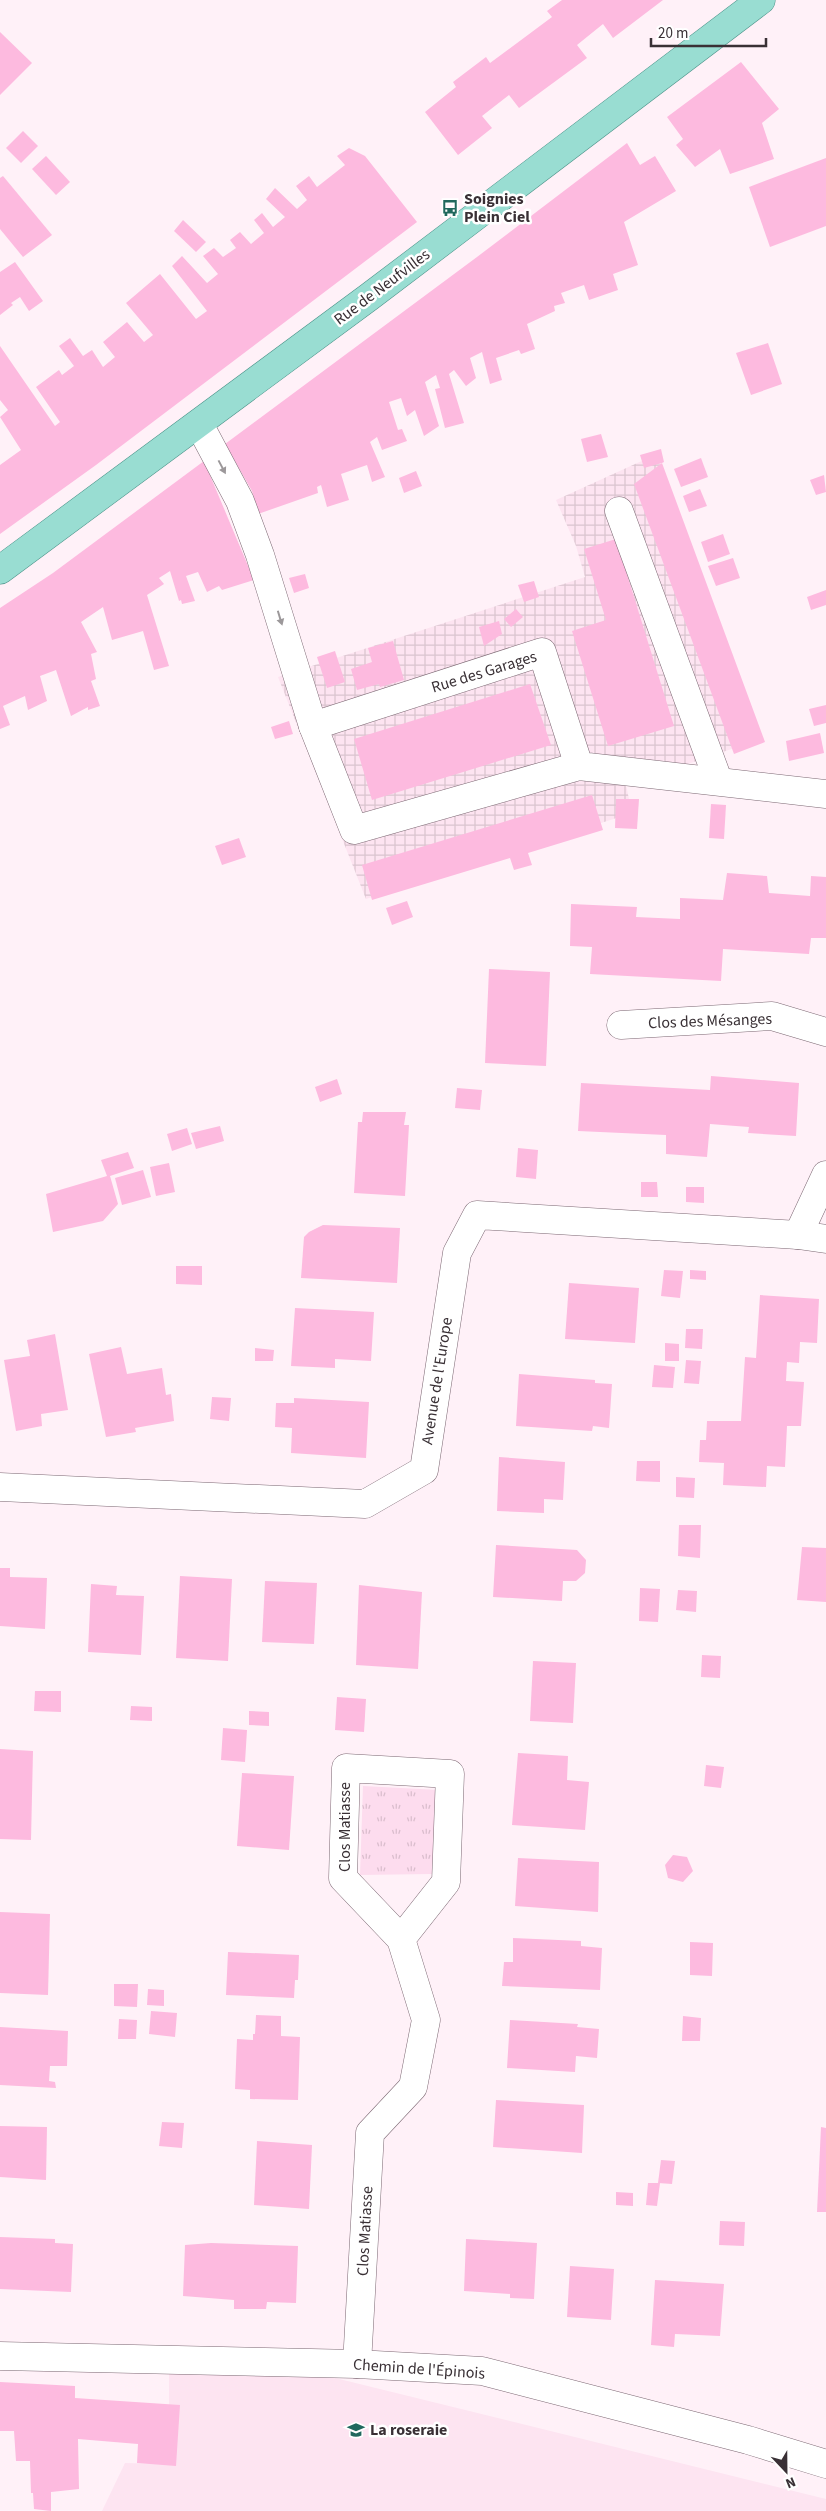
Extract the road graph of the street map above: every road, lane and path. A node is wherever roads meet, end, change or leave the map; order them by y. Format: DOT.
graph roads {
  1 [pos="761,0"];
  2 [pos="199,424"];
  3 [pos="619,511"];
  4 [pos="0,570"];
  5 [pos="313,726"];
  6 [pos="579,766"];
  7 [pos="718,780"];
  8 [pos="826,794"];
  9 [pos="621,1025"];
  10 [pos="826,1032"];
  11 [pos="826,1175"];
  12 [pos="798,1235"];
  13 [pos="826,1239"];
  14 [pos="0,1487"];
  15 [pos="400,1939"];
  16 [pos="0,2356"];
  17 [pos="357,2364"];
  18 [pos="826,2464"];
  1 -- 2 [label="main road, Rue de Neufvilles"];
  2 -- 4 [label="main road, Rue de Neufvilles"];
  2 -- 5 [label="street, one-way"];
  3 -- 7 [label="street"];
  5 -- 6 [label="street"];
  5 -- 6 [label="street, Rue des Garages"];
  6 -- 7 [label="street"];
  7 -- 8 [label="street"];
  9 -- 10 [label="street, Clos des Mésanges"];
  11 -- 12 [label="street"];
  12 -- 13 [label="street, Avenue de l'Europe"];
  12 -- 14 [label="street, Avenue de l'Europe"];
  15 -- 15 [label="street, Clos Matiasse"];
  15 -- 17 [label="street, Clos Matiasse"];
  16 -- 17 [label="street, Chemin de l'Épinois"];
  17 -- 18 [label="street, Chemin de l'Épinois"];
}
